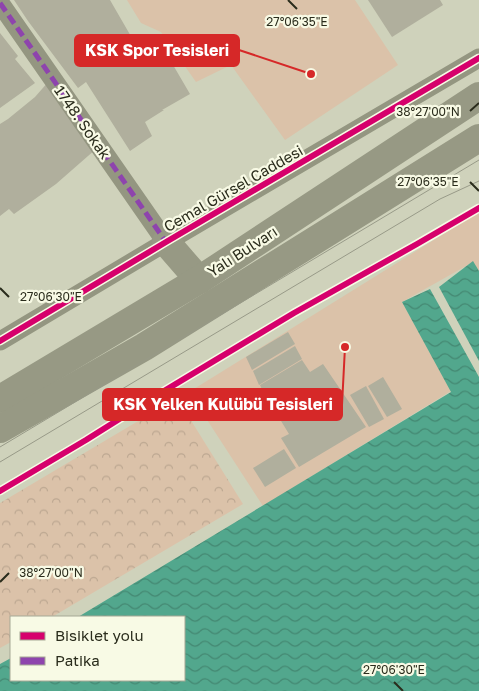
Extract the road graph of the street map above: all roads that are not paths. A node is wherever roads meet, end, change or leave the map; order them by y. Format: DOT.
graph roads {
  1 [pos="0,3"];
  2 [pos="479,58"];
  3 [pos="479,96"];
  4 [pos="479,138"];
  5 [pos="166,242"];
  6 [pos="199,280"];
  7 [pos="0,340"];
  8 [pos="0,399"];
  9 [pos="0,429"];
  1 -- 5 [label="street, 1748. Sokak"];
  2 -- 5 [label="street, Cemal Gürsel Caddesi"];
  3 -- 6 [label="main road, Yalı Bulvarı"];
  4 -- 9 [label="main road, Yalı Bulvarı"];
  5 -- 6 [label="main road"];
  5 -- 7 [label="street, Cemal Gürsel Caddesi"];
  6 -- 8 [label="main road, Yalı Bulvarı"];
}
